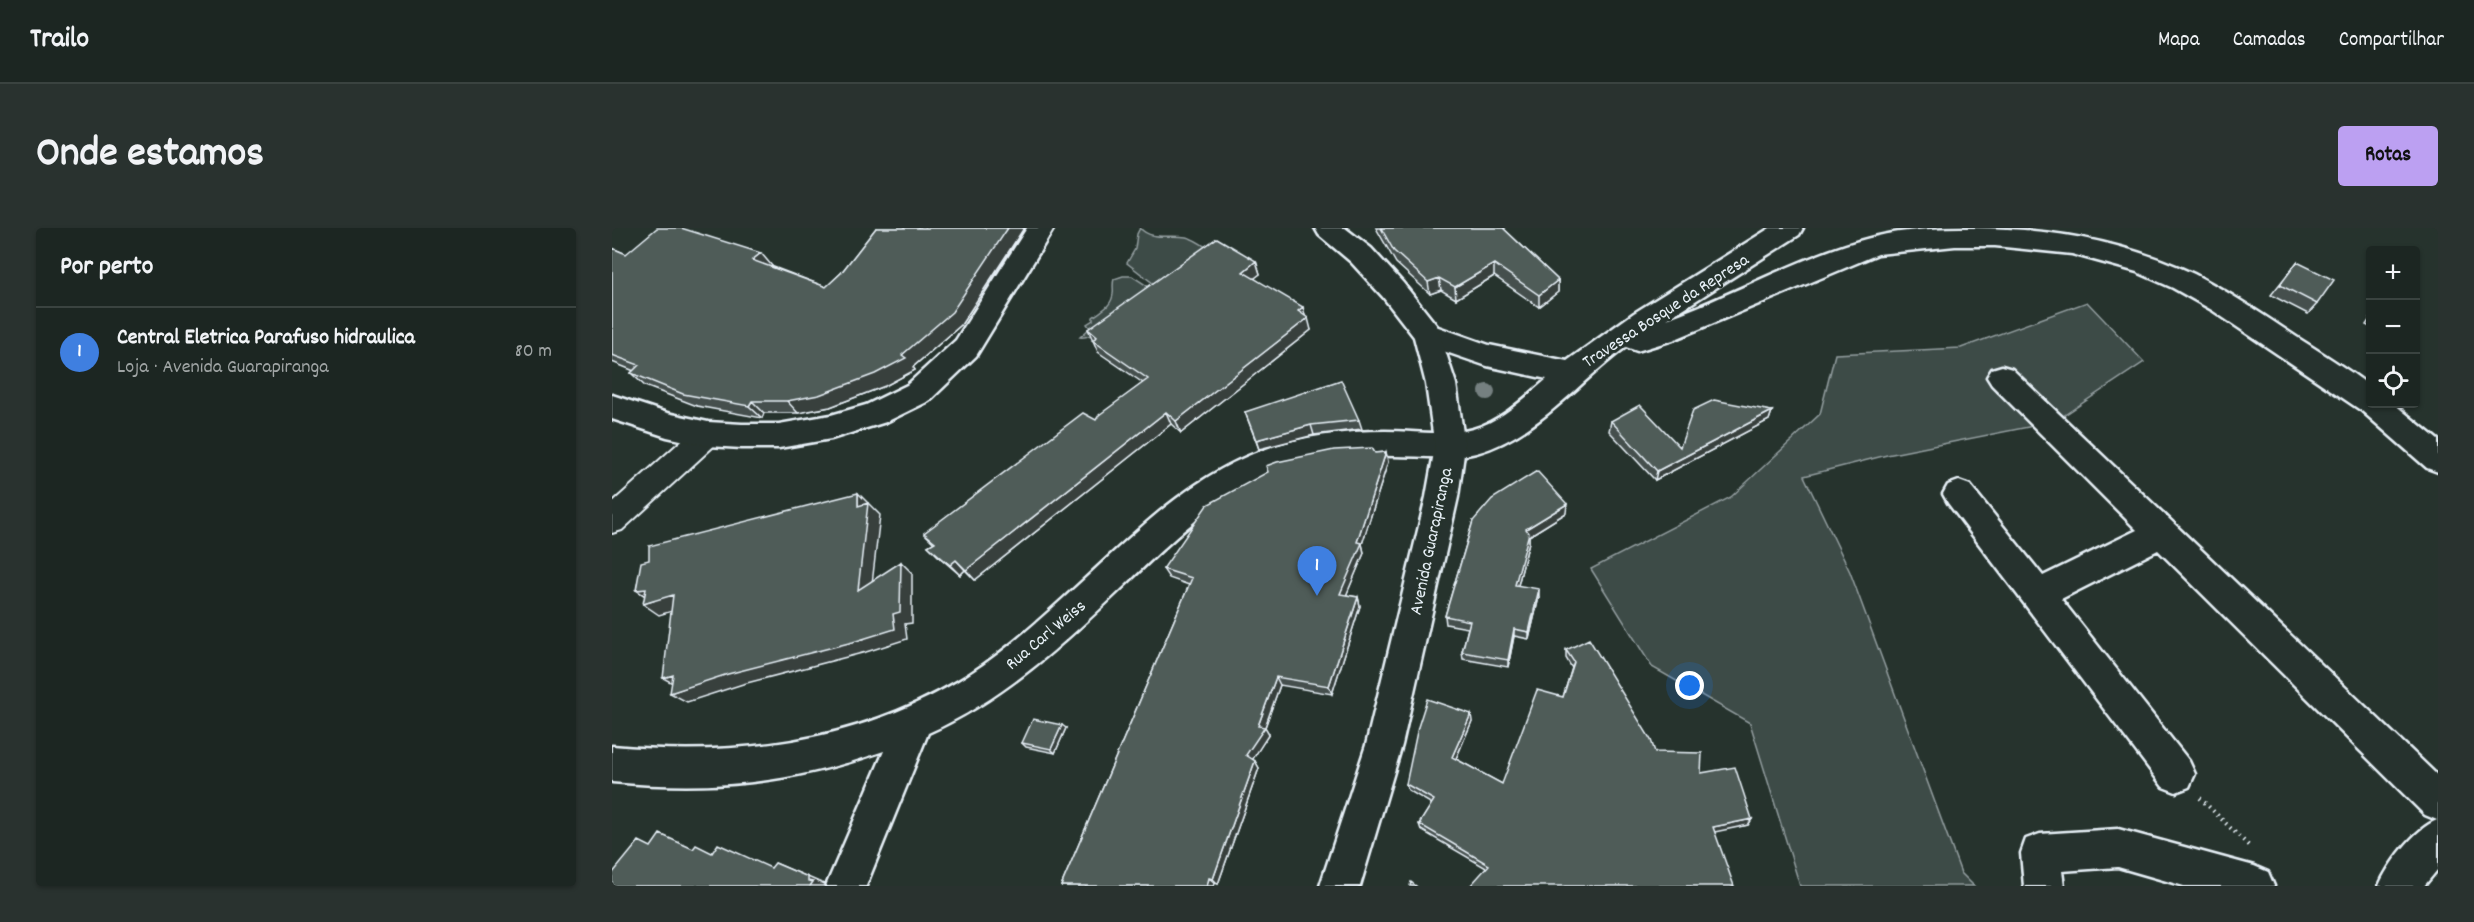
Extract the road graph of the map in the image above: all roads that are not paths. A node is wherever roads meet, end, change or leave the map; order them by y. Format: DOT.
graph roads {
  1 [pos="1041,228"];
  2 [pos="1328,228"];
  3 [pos="1790,228"];
  4 [pos="1427,334"];
  5 [pos="1601,350"];
  6 [pos="1571,373"];
  7 [pos="2002,377"];
  8 [pos="2366,399"];
  9 [pos="612,407"];
  10 [pos="2379,408"];
  11 [pos="708,434"];
  12 [pos="1450,447"];
  13 [pos="2438,459"];
  14 [pos="1959,494"];
  15 [pos="612,521"];
  16 [pos="2162,533"];
  17 [pos="2037,595"];
  18 [pos="914,723"];
  19 [pos="612,764"];
  20 [pos="2176,774"];
  21 [pos="2438,802"];
  22 [pos="2438,839"];
  23 [pos="2256,870"];
  24 [pos="846,886"];
  25 [pos="1340,886"];
  26 [pos="2044,886"];
  27 [pos="2399,886"];
  1 -- 11 [label="street"];
  2 -- 4 [label="street, Avenida Guarapiranga"];
  3 -- 5 [label="street, Travessa Bosque da Represa"];
  4 -- 6 [label="street, Travessa Bosque da Represa"];
  4 -- 12 [label="street, Avenida Guarapiranga"];
  5 -- 6 [label="street, Travessa Bosque da Represa"];
  5 -- 8 [label="street"];
  6 -- 12 [label="street, Travessa Bosque da Represa"];
  7 -- 16 [label="street"];
  9 -- 11 [label="street"];
  10 -- 13 [label="street"];
  11 -- 15 [label="street"];
  12 -- 18 [label="street, Rua Carl Weiss"];
  12 -- 25 [label="street, Avenida Guarapiranga"];
  14 -- 17 [label="street"];
  16 -- 17 [label="street"];
  16 -- 21 [label="street"];
  17 -- 20 [label="street"];
  18 -- 19 [label="street, Rua Carl Weiss"];
  18 -- 24 [label="street"];
  22 -- 27 [label="street"];
  23 -- 26 [label="street"];
}
